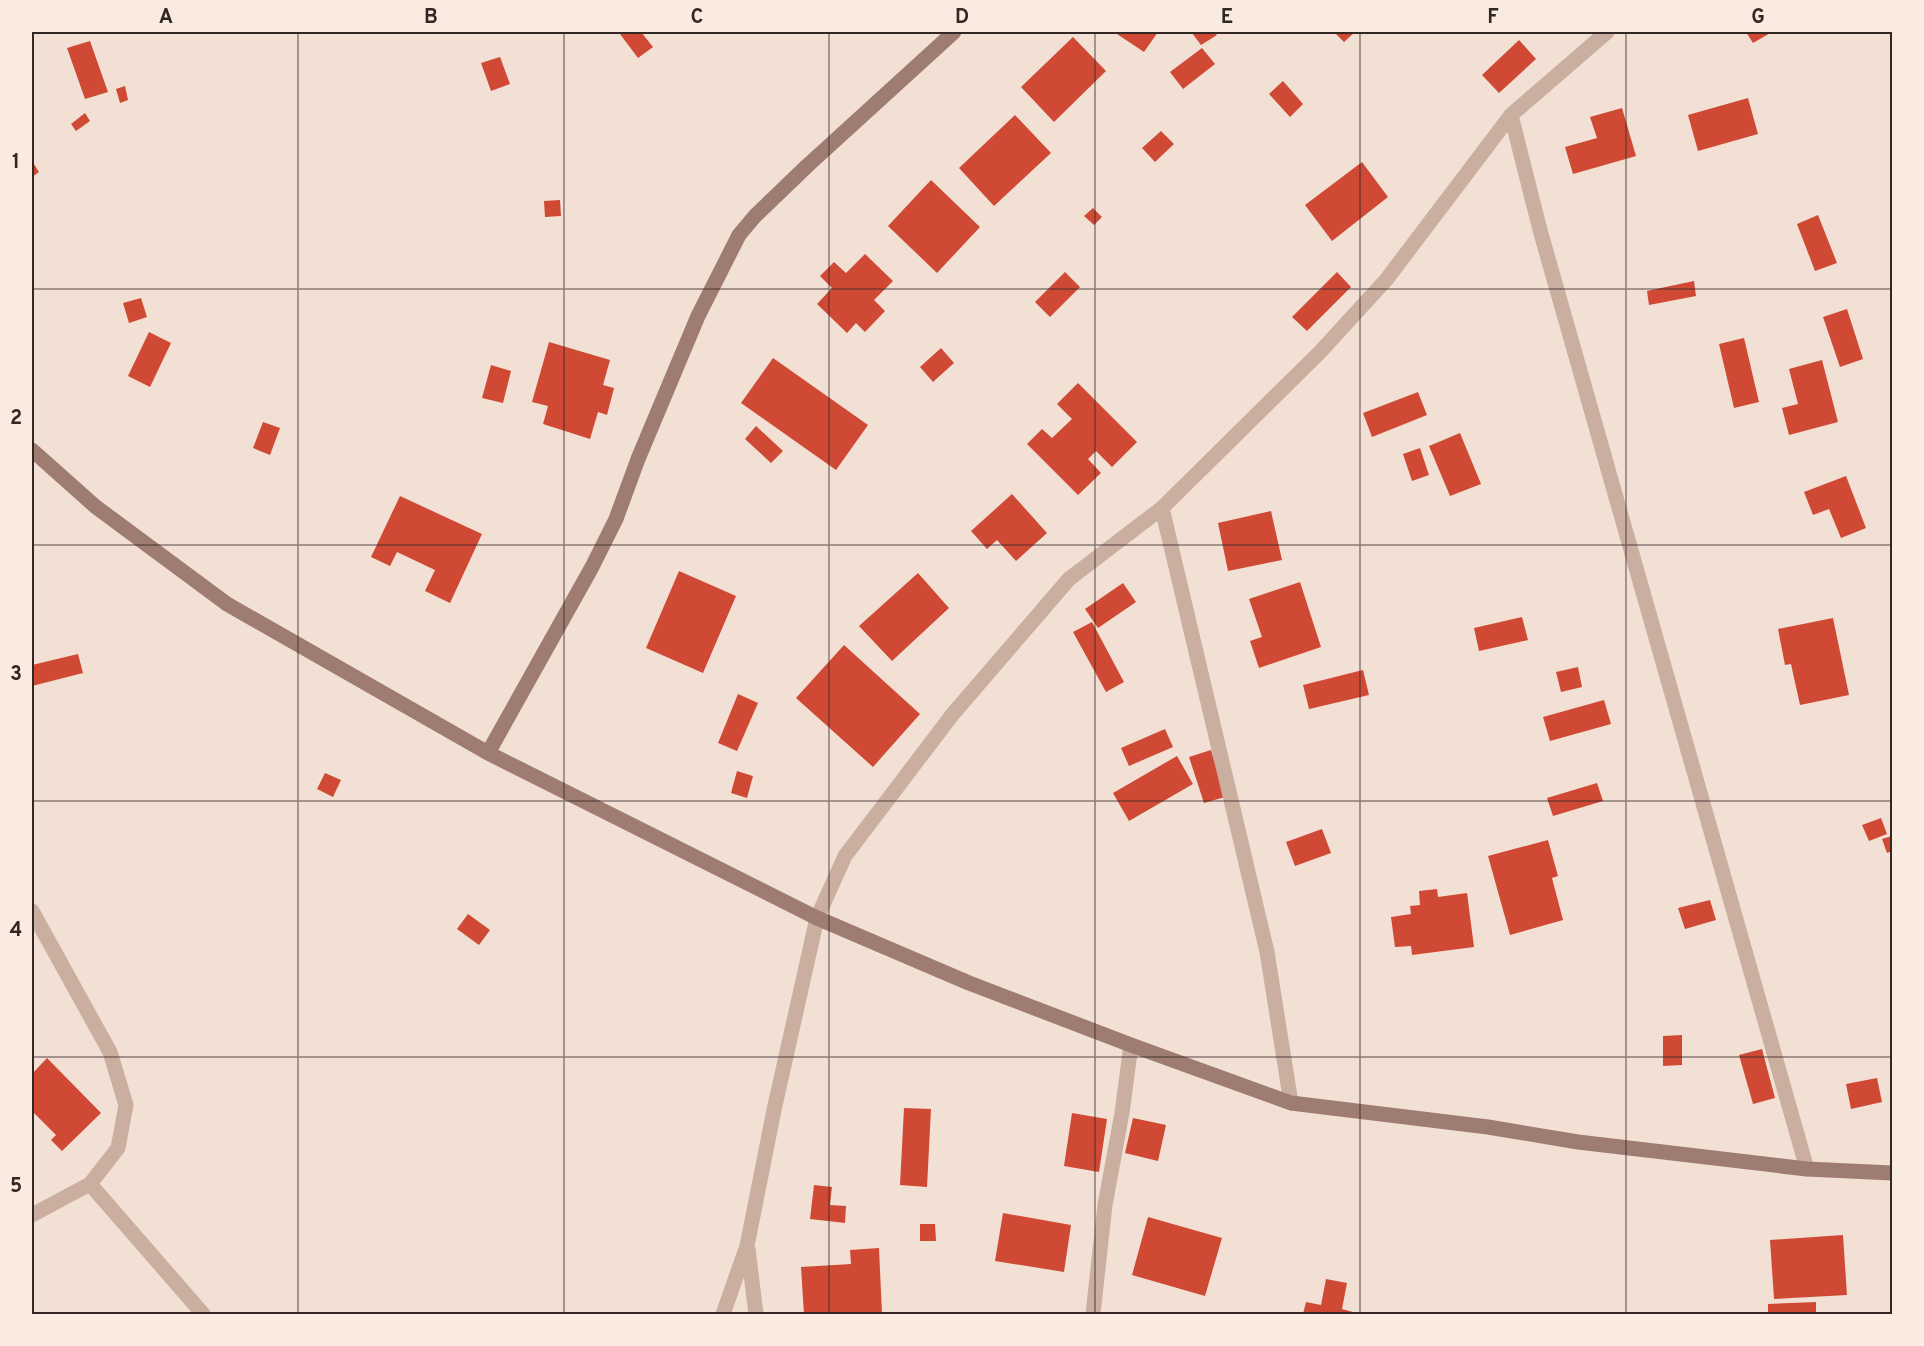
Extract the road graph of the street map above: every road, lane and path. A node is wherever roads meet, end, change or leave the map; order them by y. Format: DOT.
graph roads {
  1 [pos="954,32"];
  2 [pos="1607,32"];
  3 [pos="1512,115"];
  4 [pos="32,450"];
  5 [pos="1162,508"];
  6 [pos="488,753"];
  7 [pos="32,911"];
  8 [pos="817,918"];
  9 [pos="1131,1045"];
  10 [pos="1291,1103"];
  11 [pos="1807,1169"];
  12 [pos="1893,1173"];
  13 [pos="90,1184"];
  14 [pos="32,1215"];
  15 [pos="747,1246"];
  16 [pos="203,1314"];
  17 [pos="723,1314"];
  18 [pos="756,1314"];
  19 [pos="1093,1314"];
  1 -- 6 [label="main road"];
  2 -- 3 [label="street"];
  3 -- 5 [label="street"];
  3 -- 11 [label="street"];
  4 -- 6 [label="main road"];
  5 -- 8 [label="street"];
  5 -- 10 [label="street"];
  6 -- 8 [label="main road"];
  7 -- 13 [label="street"];
  8 -- 9 [label="main road"];
  8 -- 15 [label="street"];
  9 -- 10 [label="main road"];
  9 -- 19 [label="street"];
  10 -- 11 [label="main road"];
  11 -- 12 [label="main road"];
  13 -- 14 [label="street"];
  13 -- 16 [label="street"];
  15 -- 17 [label="street"];
  15 -- 18 [label="street"];
}
